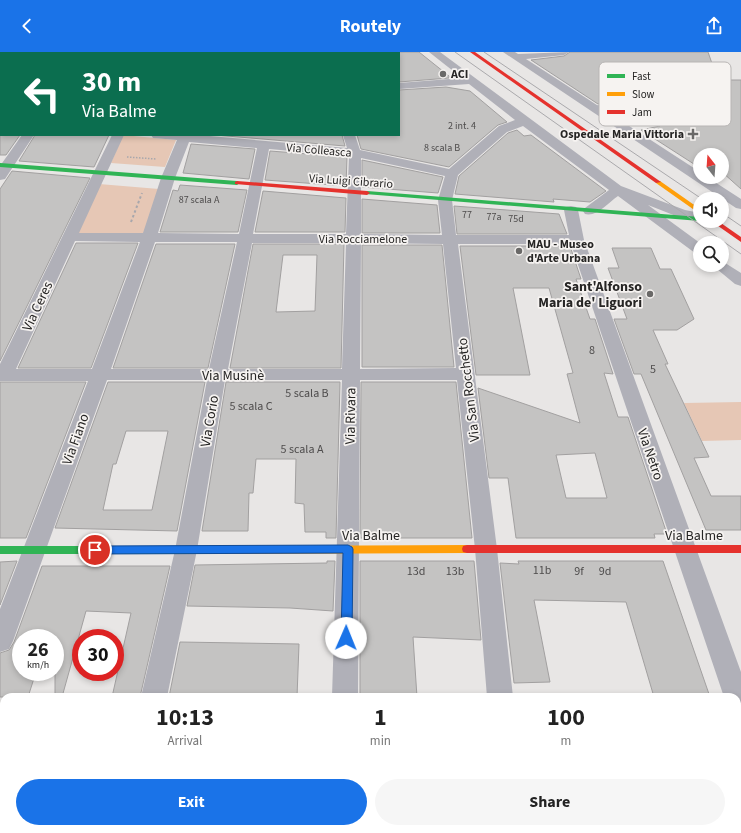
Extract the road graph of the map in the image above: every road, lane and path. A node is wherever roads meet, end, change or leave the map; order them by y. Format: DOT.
graph roads {
  1 [pos="434,52"];
  2 [pos="472,52"];
  3 [pos="564,52"];
  4 [pos="512,55"];
  5 [pos="471,81"];
  6 [pos="400,86"];
  7 [pos="599,106"];
  8 [pos="592,107"];
  9 [pos="599,112"];
  10 [pos="524,121"];
  11 [pos="621,126"];
  12 [pos="27,136"];
  13 [pos="118,136"];
  14 [pos="184,136"];
  15 [pos="349,136"];
  16 [pos="264,145"];
  17 [pos="355,153"];
  18 [pos="126,157"];
  19 [pos="156,159"];
  20 [pos="2,169"];
  21 [pos="101,173"];
  22 [pos="452,174"];
  23 [pos="168,178"];
  24 [pos="257,185"];
  25 [pos="618,189"];
  26 [pos="142,193"];
  27 [pos="354,193"];
  28 [pos="445,200"];
  29 [pos="741,205"];
  30 [pos="693,207"];
  31 [pos="571,210"];
  32 [pos="590,211"];
  33 [pos="654,216"];
  34 [pos="693,216"];
  35 [pos="693,218"];
  36 [pos="724,228"];
  37 [pos="70,237"];
  38 [pos="125,237"];
  39 [pos="149,237"];
  40 [pos="246,238"];
  41 [pos="354,239"];
  42 [pos="450,239"];
  43 [pos="577,240"];
  44 [pos="741,240"];
  45 [pos="693,245"];
  46 [pos="729,272"];
  47 [pos="741,281"];
  48 [pos="466,374"];
  49 [pos="2,375"];
  50 [pos="351,375"];
  51 [pos="99,376"];
  52 [pos="217,376"];
  53 [pos="348,549"];
  54 [pos="486,549"];
  55 [pos="684,549"];
  56 [pos="741,549"];
  57 [pos="0,550"];
  58 [pos="34,550"];
  59 [pos="186,550"];
  60 [pos="0,641"];
  61 [pos="155,693"];
  62 [pos="346,693"];
  63 [pos="500,693"];
  64 [pos="735,693"];
  1 -- 5 [label="street"];
  2 -- 30 [label="street"];
  3 -- 4 [label="street"];
  4 -- 8 [label="street"];
  5 -- 6 [label="street"];
  5 -- 10 [label="street"];
  7 -- 8 [label="lane"];
  8 -- 9 [label="street"];
  10 -- 22 [label="street"];
  10 -- 25 [label="street"];
  11 -- 29 [label="street"];
  12 -- 20 [label="street"];
  13 -- 21 [label="street, Via Ceres"];
  14 -- 16 [label="street, Via Colleasca"];
  14 -- 23 [label="street, Via Fiano"];
  15 -- 17 [label="street, Via Rivara"];
  16 -- 17 [label="street, Via Colleasca"];
  16 -- 24 [label="street, Via Corio"];
  17 -- 22 [label="street, Via Colleasca"];
  17 -- 27 [label="street, Via Rivara"];
  18 -- 19 [label="path"];
  20 -- 21 [label="street, Via Luigi Cibrario"];
  21 -- 23 [label="street, Via Luigi Cibrario"];
  21 -- 37 [label="street, Via Ceres"];
  22 -- 28 [label="street, Via San Rocchetto"];
  23 -- 24 [label="street, Via Luigi Cibrario"];
  23 -- 39 [label="street, Via Fiano"];
  24 -- 27 [label="street, Via Luigi Cibrario"];
  24 -- 40 [label="street, Via Corio"];
  25 -- 32 [label="street"];
  25 -- 33 [label="street"];
  25 -- 34 [label="street"];
  26 -- 38 [label="path"];
  27 -- 28 [label="street, Via Luigi Cibrario"];
  27 -- 41 [label="street, Via Rivara"];
  28 -- 31 [label="street, Via Luigi Cibrario"];
  28 -- 42 [label="street, Via San Rocchetto"];
  31 -- 32 [label="street, Via Luigi Cibrario"];
  31 -- 43 [label="street, Via Netro"];
  32 -- 33 [label="street, Via Luigi Cibrario"];
  33 -- 35 [label="street, Via Luigi Cibrario"];
  33 -- 45 [label="street"];
  36 -- 44 [label="street"];
  37 -- 38 [label="street, Via Rocciamelone"];
  37 -- 49 [label="street, Via Ceres"];
  38 -- 39 [label="street, Via Rocciamelone"];
  39 -- 40 [label="street, Via Rocciamelone"];
  39 -- 51 [label="street, Via Fiano"];
  40 -- 41 [label="street, Via Rocciamelone"];
  40 -- 52 [label="street, Via Corio"];
  41 -- 42 [label="street, Via Rocciamelone"];
  41 -- 50 [label="street, Via Rivara"];
  42 -- 43 [label="street, Via Rocciamelone"];
  42 -- 48 [label="street, Via San Rocchetto"];
  43 -- 55 [label="street, Via Netro"];
  46 -- 47 [label="street"];
  48 -- 50 [label="street, Via Musinè"];
  48 -- 54 [label="street, Via San Rocchetto"];
  49 -- 51 [label="street, Via Musinè"];
  50 -- 52 [label="street, Via Musinè"];
  50 -- 53 [label="street, Via Rivara"];
  51 -- 52 [label="street, Via Musinè"];
  51 -- 58 [label="street, Via Fiano"];
  52 -- 59 [label="street, Via Corio"];
  53 -- 54 [label="street, Via Balme"];
  53 -- 59 [label="street, Via Balme"];
  53 -- 62 [label="street, Via Rivara"];
  54 -- 55 [label="street, Via Balme"];
  54 -- 63 [label="street, Via San Rocchetto"];
  55 -- 56 [label="street, Via Balme"];
  55 -- 64 [label="street, Via Netro"];
  57 -- 58 [label="street, Via Balme"];
  58 -- 59 [label="street, Via Balme"];
  58 -- 60 [label="street, Via Fiano"];
  59 -- 61 [label="street, Via Corio"];
}
